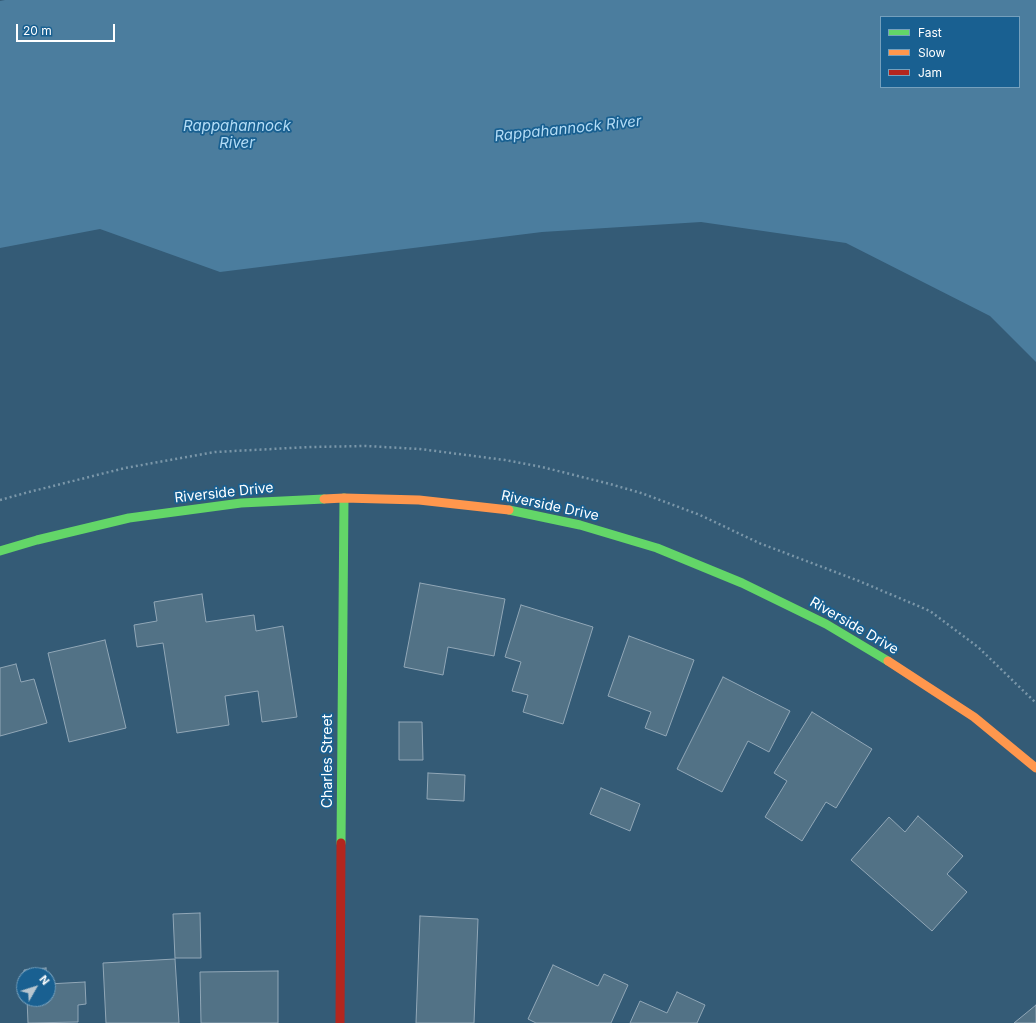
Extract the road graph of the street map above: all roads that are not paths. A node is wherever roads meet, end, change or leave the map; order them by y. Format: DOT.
graph roads {
  1 [pos="344,498"];
  2 [pos="0,551"];
  3 [pos="1036,768"];
  4 [pos="340,1023"];
  1 -- 2 [label="street, Riverside Drive"];
  1 -- 3 [label="street, Riverside Drive"];
  1 -- 4 [label="street, Charles Street"];
}
